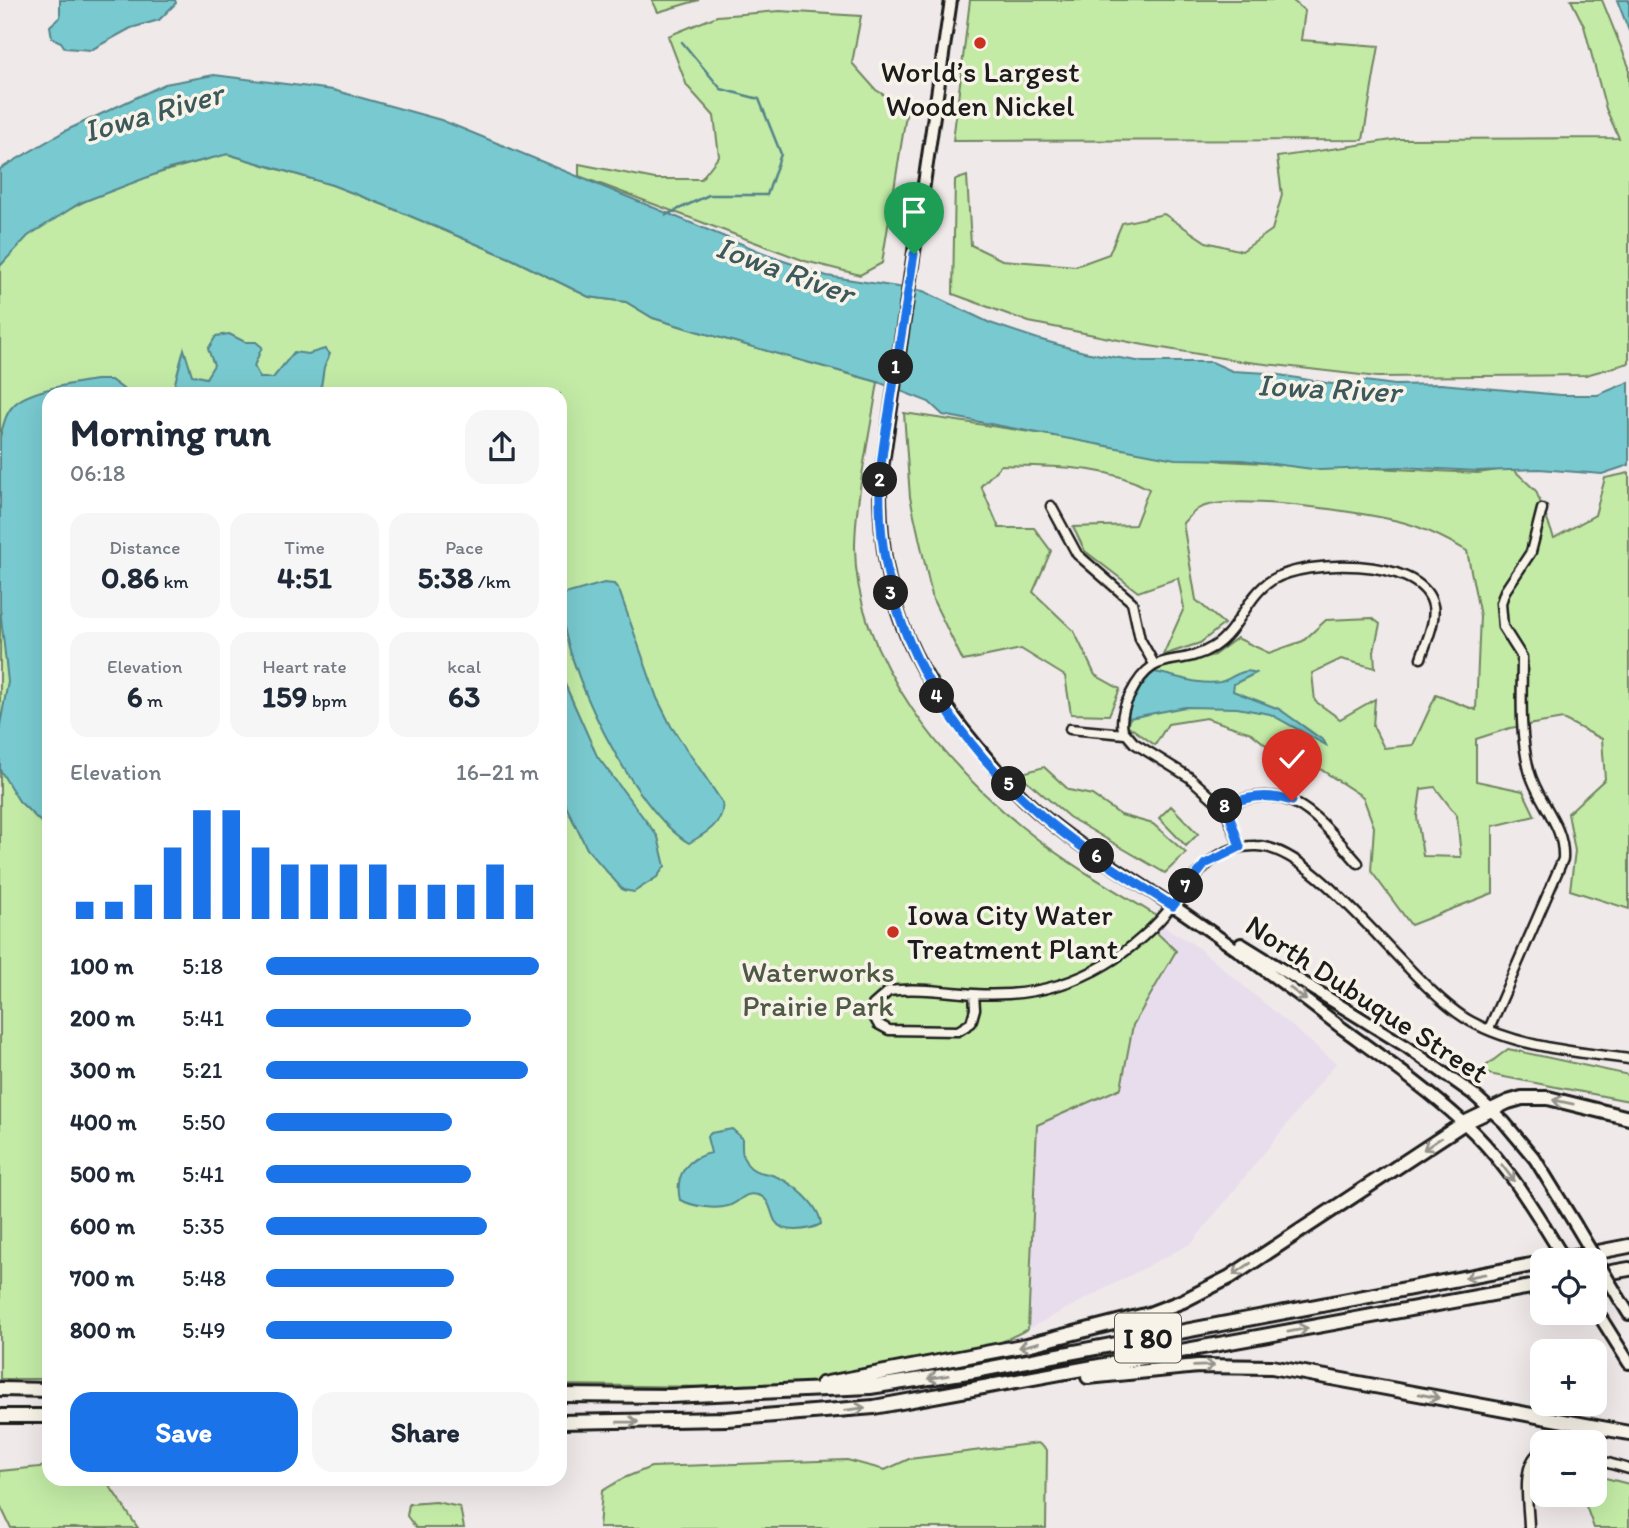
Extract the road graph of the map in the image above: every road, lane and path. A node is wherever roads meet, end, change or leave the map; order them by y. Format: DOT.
graph roads {
  1 [pos="951,0"];
  2 [pos="1051,506"];
  3 [pos="1542,509"];
  4 [pos="1421,658"];
  5 [pos="1154,664"];
  6 [pos="1070,729"];
  7 [pos="1125,734"];
  8 [pos="1223,807"];
  9 [pos="1240,847"];
  10 [pos="1358,863"];
  11 [pos="1173,906"];
  12 [pos="1183,912"];
  13 [pos="974,994"];
  14 [pos="1489,1030"];
  15 [pos="1629,1059"];
  16 [pos="1490,1109"];
  17 [pos="1629,1118"];
  18 [pos="1464,1123"];
  19 [pos="1629,1246"];
  20 [pos="1558,1248"];
  21 [pos="1607,1250"];
  22 [pos="1530,1265"];
  23 [pos="1629,1269"];
  24 [pos="1607,1273"];
  25 [pos="1530,1287"];
  26 [pos="1629,1314"];
  27 [pos="1605,1325"];
  28 [pos="1629,1363"];
  29 [pos="1,1390"];
  30 [pos="42,1390"];
  31 [pos="966,1392"];
  32 [pos="752,1393"];
  33 [pos="567,1395"];
  34 [pos="4,1416"];
  35 [pos="42,1416"];
  36 [pos="567,1422"];
  37 [pos="1629,1433"];
  38 [pos="1607,1463"];
  39 [pos="1530,1464"];
  40 [pos="1629,1469"];
  41 [pos="1529,1528"];
  1 -- 11 [label="main road"];
  2 -- 5 [label="street"];
  3 -- 14 [label="street"];
  4 -- 5 [label="street"];
  5 -- 7 [label="street"];
  6 -- 7 [label="street"];
  7 -- 8 [label="street"];
  8 -- 9 [label="street"];
  8 -- 10 [label="street"];
  9 -- 11 [label="street"];
  9 -- 14 [label="street"];
  11 -- 12 [label="main road"];
  11 -- 13 [label="street"];
  12 -- 16 [label="main road, North Dubuque Street"];
  12 -- 18 [label="main road, one-way"];
  13 -- 13 [label="street"];
  14 -- 15 [label="street"];
  17 -- 16 [label="highway, one-way"];
  16 -- 18 [label="highway"];
  16 -- 26 [label="main road, North Dubuque Street, bridge"];
  18 -- 20 [label="main road, one-way, bridge"];
  18 -- 32 [label="highway, one-way"];
  19 -- 21 [label="highway"];
  22 -- 32 [label="highway, I 80, one-way"];
  23 -- 24 [label="highway"];
  31 -- 25 [label="highway, I 80, one-way"];
  27 -- 28 [label="main road"];
  29 -- 30 [label="highway"];
  36 -- 31 [label="highway, I 80, one-way"];
  31 -- 37 [label="highway, one-way"];
  32 -- 33 [label="highway, I 80"];
  34 -- 35 [label="highway"];
  38 -- 40 [label="street"];
  39 -- 41 [label="street"];
}
